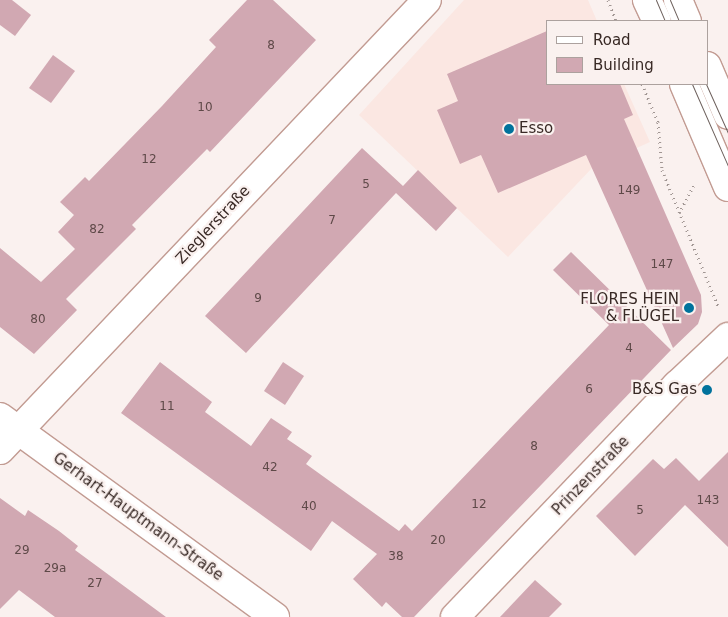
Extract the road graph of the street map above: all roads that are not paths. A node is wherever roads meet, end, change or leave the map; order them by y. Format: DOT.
graph roads {
  1 [pos="427,0"];
  2 [pos="648,0"];
  3 [pos="678,0"];
  4 [pos="657,20"];
  5 [pos="687,20"];
  6 [pos="708,68"];
  7 [pos="685,85"];
  8 [pos="728,115"];
  9 [pos="720,146"];
  10 [pos="728,187"];
  11 [pos="728,337"];
  12 [pos="10,424"];
  13 [pos="0,450"];
  14 [pos="275,617"];
  15 [pos="455,617"];
  1 -- 12 [label="street, Zieglerstraße"];
  2 -- 4 [label="street"];
  3 -- 5 [label="street"];
  6 -- 8 [label="street"];
  7 -- 9 [label="street"];
  9 -- 10 [label="street"];
  11 -- 15 [label="street, Prinzenstraße"];
  12 -- 13 [label="street, Zieglerstraße"];
  12 -- 14 [label="street, Gerhart-Hauptmann-Straße"];
}
